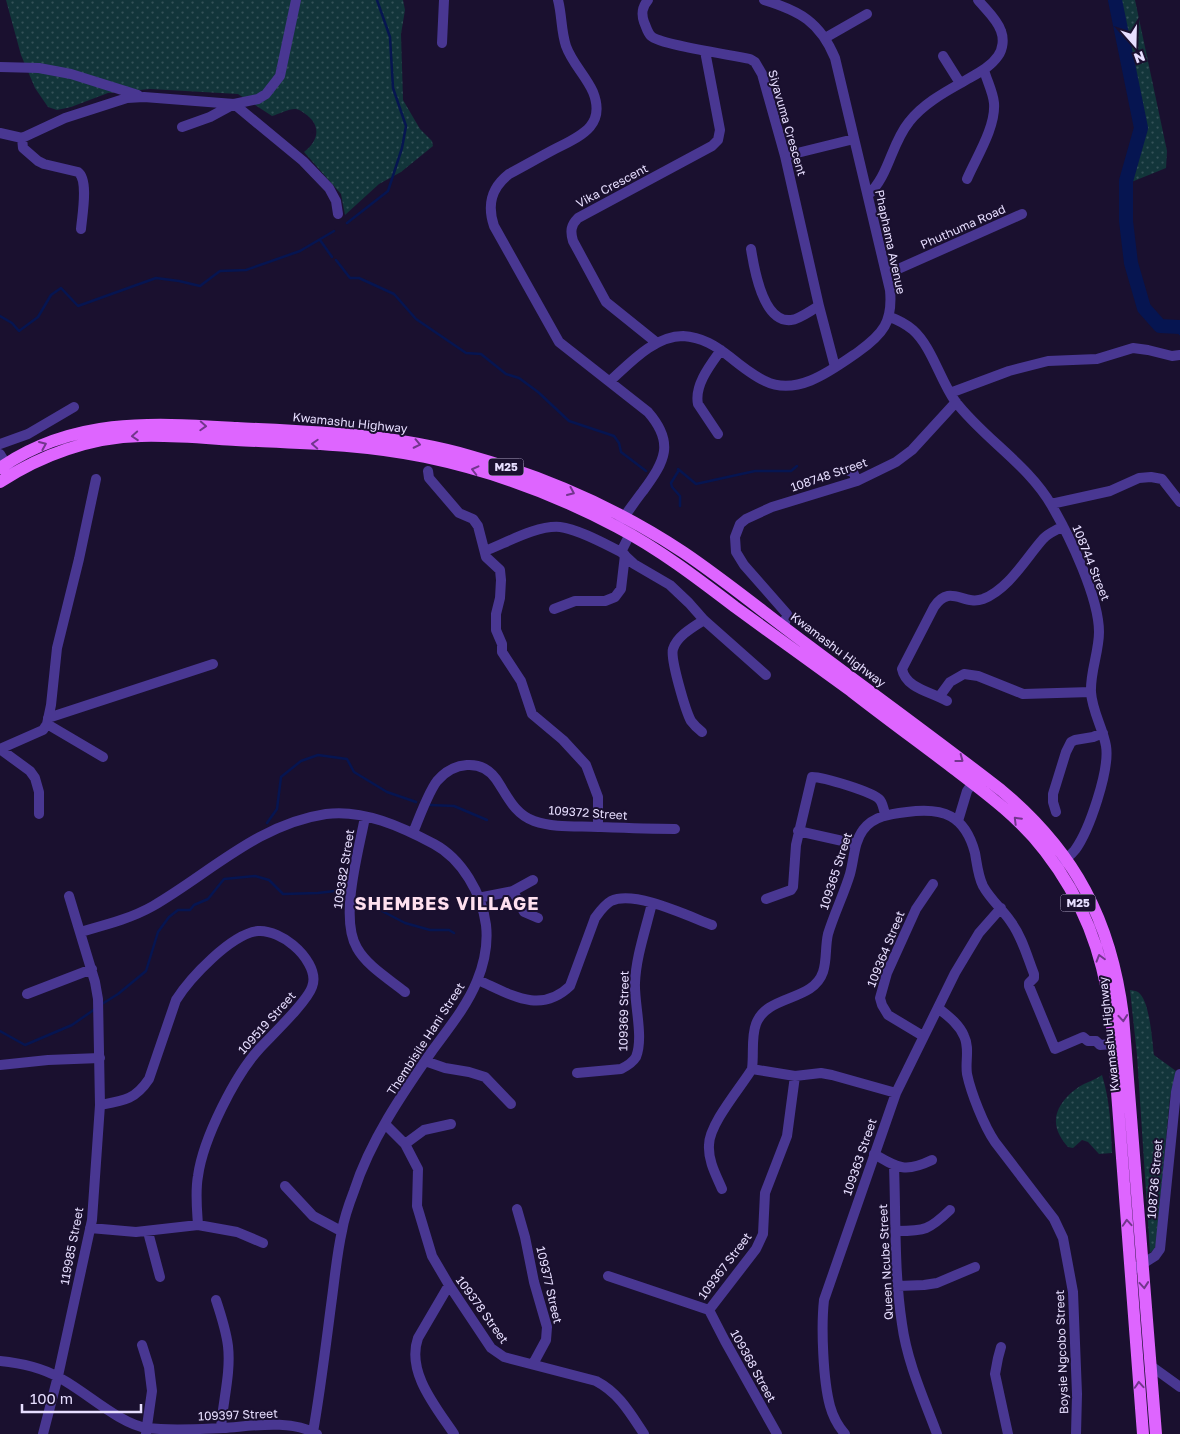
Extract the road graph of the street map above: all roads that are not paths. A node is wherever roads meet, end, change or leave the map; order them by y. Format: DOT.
graph roads {
  1 [pos="296,0"];
  2 [pos="444,0"];
  3 [pos="558,0"];
  4 [pos="648,0"];
  5 [pos="764,0"];
  6 [pos="978,0"];
  7 [pos="867,14"];
  8 [pos="825,38"];
  9 [pos="442,43"];
  10 [pos="705,51"];
  11 [pos="943,56"];
  12 [pos="0,67"];
  13 [pos="984,70"];
  14 [pos="960,83"];
  15 [pos="144,96"];
  16 [pos="234,104"];
  17 [pos="182,127"];
  18 [pos="0,133"];
  19 [pos="22,138"];
  20 [pos="854,139"];
  21 [pos="785,156"];
  22 [pos="967,179"];
  23 [pos="868,195"];
  24 [pos="338,214"];
  25 [pos="1022,214"];
  26 [pos="82,229"];
  27 [pos="751,249"];
  28 [pos="887,274"];
  29 [pos="820,306"];
  30 [pos="890,317"];
  31 [pos="657,343"];
  32 [pos="721,350"];
  33 [pos="1180,355"];
  34 [pos="836,367"];
  35 [pos="610,381"];
  36 [pos="953,398"];
  37 [pos="74,407"];
  38 [pos="718,434"];
  39 [pos="0,444"];
  40 [pos="5,465"];
  41 [pos="428,471"];
  42 [pos="849,471"];
  43 [pos="96,479"];
  44 [pos="857,481"];
  45 [pos="0,482"];
  46 [pos="1180,502"];
  47 [pos="1051,504"];
  48 [pos="620,522"];
  49 [pos="1063,526"];
  50 [pos="630,534"];
  51 [pos="485,551"];
  52 [pos="623,554"];
  53 [pos="554,609"];
  54 [pos="704,620"];
  55 [pos="784,627"];
  56 [pos="213,664"];
  57 [pos="766,675"];
  58 [pos="1091,692"];
  59 [pos="47,721"];
  60 [pos="702,732"];
  61 [pos="1103,733"];
  62 [pos="0,749"];
  63 [pos="103,757"];
  64 [pos="976,778"];
  65 [pos="1056,812"];
  66 [pos="38,814"];
  67 [pos="884,815"];
  68 [pos="365,817"];
  69 [pos="958,821"];
  70 [pos="598,826"];
  71 [pos="675,829"];
  72 [pos="798,831"];
  73 [pos="412,832"];
  74 [pos="856,844"];
  75 [pos="1061,862"];
  76 [pos="533,880"];
  77 [pos="933,884"];
  78 [pos="512,890"];
  79 [pos="69,896"];
  80 [pos="478,898"];
  81 [pos="766,899"];
  82 [pos="652,903"];
  83 [pos="1000,908"];
  84 [pos="538,918"];
  85 [pos="712,924"];
  86 [pos="80,932"];
  87 [pos="92,969"];
  88 [pos="478,980"];
  89 [pos="405,992"];
  90 [pos="27,994"];
  91 [pos="938,1008"];
  92 [pos="923,1036"];
  93 [pos="1113,1044"];
  94 [pos="100,1058"];
  95 [pos="425,1061"];
  96 [pos="0,1065"];
  97 [pos="752,1069"];
  98 [pos="577,1073"];
  99 [pos="1180,1074"];
  100 [pos="796,1076"];
  101 [pos="896,1093"];
  102 [pos="511,1104"];
  103 [pos="100,1105"];
  104 [pos="385,1124"];
  105 [pos="451,1124"];
  106 [pos="1176,1128"];
  107 [pos="405,1144"];
  108 [pos="874,1154"];
  109 [pos="932,1160"];
  110 [pos="894,1166"];
  111 [pos="285,1186"];
  112 [pos="722,1189"];
  113 [pos="517,1209"];
  114 [pos="950,1210"];
  115 [pos="198,1225"];
  116 [pos="90,1228"];
  117 [pos="342,1231"];
  118 [pos="897,1231"];
  119 [pos="148,1232"];
  120 [pos="263,1243"];
  121 [pos="975,1267"];
  122 [pos="1136,1268"];
  123 [pos="608,1276"];
  124 [pos="160,1277"];
  125 [pos="449,1285"];
  126 [pos="898,1286"];
  127 [pos="216,1300"];
  128 [pos="709,1310"];
  129 [pos="142,1345"];
  130 [pos="1001,1348"];
  131 [pos="0,1361"];
  132 [pos="533,1364"];
  133 [pos="1151,1366"];
  134 [pos="58,1376"];
  135 [pos="1180,1387"];
  136 [pos="221,1428"];
  137 [pos="146,1431"];
  138 [pos="315,1433"];
  139 [pos="43,1434"];
  140 [pos="454,1434"];
  141 [pos="644,1434"];
  142 [pos="776,1434"];
  143 [pos="845,1434"];
  144 [pos="937,1434"];
  145 [pos="1008,1434"];
  146 [pos="1076,1434"];
  147 [pos="1143,1434"];
  148 [pos="1156,1434"];
  1 -- 16 [label="street"];
  2 -- 9 [label="street"];
  3 -- 35 [label="street"];
  4 -- 10 [label="street, Siyavuma Crescent"];
  5 -- 8 [label="street, Phaphama Avenue"];
  6 -- 13 [label="street"];
  7 -- 8 [label="street"];
  8 -- 20 [label="street, Phaphama Avenue"];
  10 -- 21 [label="street, Siyavuma Crescent"];
  10 -- 31 [label="street, Vika Crescent"];
  11 -- 14 [label="street"];
  12 -- 15 [label="street"];
  13 -- 14 [label="street"];
  13 -- 22 [label="street"];
  14 -- 23 [label="street"];
  15 -- 16 [label="street"];
  15 -- 19 [label="street"];
  16 -- 17 [label="street"];
  16 -- 24 [label="street"];
  18 -- 19 [label="street"];
  19 -- 26 [label="street"];
  20 -- 21 [label="street"];
  20 -- 23 [label="street, Phaphama Avenue"];
  21 -- 29 [label="street, Siyavuma Crescent"];
  23 -- 28 [label="street, Phaphama Avenue"];
  25 -- 28 [label="street, Phuthuma Road"];
  27 -- 29 [label="street"];
  28 -- 30 [label="street, Phaphama Avenue"];
  29 -- 34 [label="street, Siyavuma Crescent"];
  30 -- 34 [label="street"];
  30 -- 36 [label="street, 108744 Street"];
  31 -- 32 [label="street"];
  31 -- 35 [label="street"];
  32 -- 34 [label="street"];
  32 -- 38 [label="street"];
  33 -- 36 [label="street"];
  35 -- 48 [label="street"];
  36 -- 44 [label="street, 108748 Street"];
  36 -- 47 [label="street, 108744 Street"];
  37 -- 39 [label="street"];
  40 -- 45 [label="main road, Kwamashu Highway / M25"];
  40 -- 48 [label="main road, Kwamashu Highway / M25"];
  41 -- 51 [label="street"];
  42 -- 44 [label="street"];
  43 -- 59 [label="street"];
  44 -- 55 [label="street, 108748 Street"];
  46 -- 47 [label="street"];
  47 -- 49 [label="street, 108744 Street"];
  48 -- 50 [label="main road, Kwamashu Highway / M25"];
  48 -- 55 [label="main road, Kwamashu Highway / M25"];
  49 -- 58 [label="street, 108744 Street"];
  49 -- 58 [label="street"];
  50 -- 52 [label="street"];
  50 -- 64 [label="main road, Kwamashu Highway / M25"];
  51 -- 52 [label="street"];
  51 -- 70 [label="street"];
  52 -- 53 [label="street"];
  52 -- 54 [label="street"];
  54 -- 57 [label="street"];
  54 -- 60 [label="street"];
  55 -- 64 [label="main road, Kwamashu Highway / M25, one-way"];
  56 -- 59 [label="street"];
  58 -- 61 [label="street, 108744 Street"];
  59 -- 62 [label="street"];
  59 -- 63 [label="street"];
  61 -- 65 [label="street"];
  61 -- 75 [label="street, 108744 Street"];
  62 -- 66 [label="street"];
  64 -- 69 [label="street"];
  64 -- 75 [label="main road, Kwamashu Highway / M25"];
  67 -- 69 [label="street, 109365 Street"];
  67 -- 72 [label="street"];
  67 -- 74 [label="street, 109365 Street"];
  68 -- 73 [label="street, Thembisile Hani Street"];
  68 -- 86 [label="street, Thembisile Hani Street"];
  68 -- 89 [label="street, 109382 Street"];
  69 -- 83 [label="street"];
  70 -- 71 [label="street, 109372 Street"];
  70 -- 73 [label="street, 109372 Street"];
  72 -- 74 [label="street"];
  72 -- 81 [label="street"];
  73 -- 80 [label="street, Thembisile Hani Street"];
  74 -- 97 [label="street, 109365 Street"];
  93 -- 75 [label="main road, Kwamashu Highway / M25, one-way"];
  75 -- 122 [label="main road, Kwamashu Highway / M25, one-way"];
  76 -- 78 [label="street"];
  77 -- 92 [label="street, 109364 Street"];
  78 -- 80 [label="street"];
  78 -- 84 [label="street"];
  79 -- 86 [label="street, 119985 Street"];
  80 -- 88 [label="street, Thembisile Hani Street"];
  82 -- 85 [label="street"];
  82 -- 88 [label="street"];
  82 -- 98 [label="street, 109369 Street"];
  83 -- 91 [label="street, 109363 Street"];
  83 -- 93 [label="street"];
  86 -- 87 [label="street, 119985 Street"];
  87 -- 90 [label="street"];
  87 -- 94 [label="street, 119985 Street"];
  88 -- 95 [label="street, Thembisile Hani Street"];
  91 -- 92 [label="street, 109363 Street"];
  91 -- 146 [label="street, Boysie Ngcobo Street"];
  92 -- 101 [label="street, 109363 Street"];
  122 -- 93 [label="main road, Kwamashu Highway / M25, one-way"];
  94 -- 96 [label="street"];
  94 -- 103 [label="street, 119985 Street"];
  95 -- 102 [label="street"];
  95 -- 104 [label="street, Thembisile Hani Street"];
  97 -- 100 [label="street"];
  97 -- 112 [label="street"];
  99 -- 106 [label="street, 108736 Street"];
  100 -- 101 [label="street"];
  100 -- 128 [label="street, 109367 Street"];
  101 -- 108 [label="street, 109363 Street"];
  103 -- 115 [label="street, 109519 Street"];
  103 -- 116 [label="street, 119985 Street"];
  104 -- 107 [label="street, 109378 Street"];
  104 -- 117 [label="street, Thembisile Hani Street"];
  105 -- 107 [label="street"];
  106 -- 122 [label="street, 108736 Street"];
  107 -- 125 [label="street, 109378 Street"];
  108 -- 110 [label="street"];
  108 -- 143 [label="street, 109363 Street"];
  109 -- 110 [label="street"];
  110 -- 118 [label="street, Queen Ncube Street"];
  111 -- 117 [label="street"];
  113 -- 132 [label="street, 109377 Street"];
  114 -- 118 [label="street"];
  115 -- 119 [label="street"];
  115 -- 120 [label="street"];
  116 -- 119 [label="street"];
  116 -- 134 [label="street, 119985 Street"];
  117 -- 138 [label="street, Thembisile Hani Street"];
  118 -- 126 [label="street, Queen Ncube Street"];
  119 -- 124 [label="street"];
  121 -- 126 [label="street"];
  122 -- 133 [label="main road, Kwamashu Highway / M25, one-way"];
  147 -- 122 [label="main road, Kwamashu Highway / M25, one-way"];
  123 -- 128 [label="street, 109367 Street"];
  125 -- 132 [label="street, 109378 Street"];
  125 -- 140 [label="street"];
  126 -- 144 [label="street, Queen Ncube Street"];
  127 -- 136 [label="street"];
  128 -- 142 [label="street, 109368 Street"];
  129 -- 137 [label="street"];
  130 -- 145 [label="street"];
  131 -- 134 [label="street, 109397 Street"];
  132 -- 141 [label="street, 109378 Street"];
  133 -- 135 [label="street"];
  133 -- 148 [label="main road, Kwamashu Highway / M25"];
  134 -- 137 [label="street, 109397 Street"];
  134 -- 139 [label="street, 119985 Street"];
  136 -- 137 [label="street, 109397 Street"];
  136 -- 138 [label="street, 109397 Street"];
}
